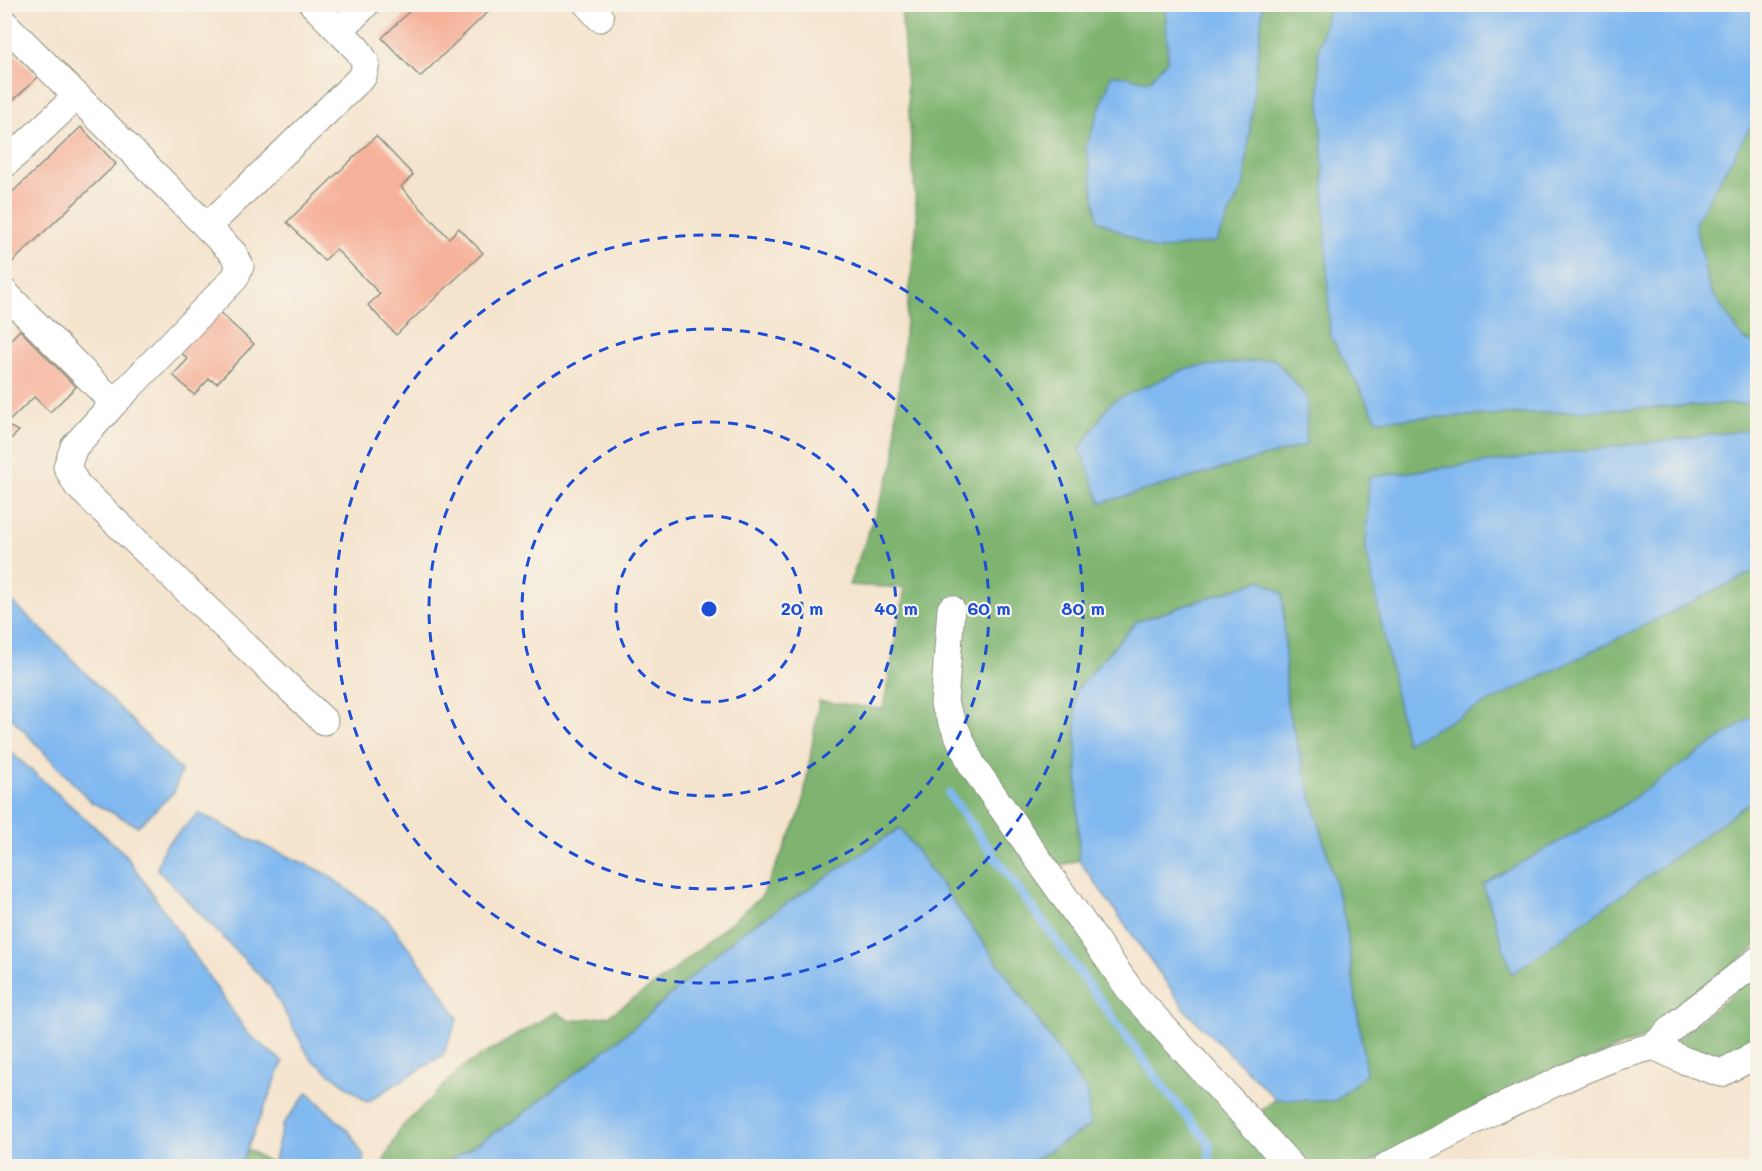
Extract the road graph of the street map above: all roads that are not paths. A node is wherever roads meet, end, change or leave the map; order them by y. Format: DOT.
graph roads {
  1 [pos="18,4"];
  2 [pos="313,4"];
  3 [pos="366,4"];
  4 [pos="4,13"];
  5 [pos="4,23"];
  6 [pos="339,31"];
  7 [pos="77,96"];
  8 [pos="4,165"];
  9 [pos="207,227"];
  10 [pos="4,292"];
  11 [pos="114,403"];
  12 [pos="951,609"];
  13 [pos="324,721"];
  14 [pos="1758,960"];
  15 [pos="1654,1046"];
  16 [pos="1758,1054"];
  17 [pos="1290,1167"];
  18 [pos="1387,1167"];
  1 -- 4 [label="street"];
  2 -- 6 [label="street"];
  3 -- 6 [label="street"];
  5 -- 7 [label="street"];
  6 -- 9 [label="street"];
  7 -- 8 [label="street"];
  7 -- 9 [label="street"];
  9 -- 11 [label="street"];
  10 -- 11 [label="street"];
  11 -- 13 [label="street"];
  12 -- 17 [label="street"];
  14 -- 15 [label="street"];
  15 -- 16 [label="street"];
  15 -- 18 [label="street"];
}
